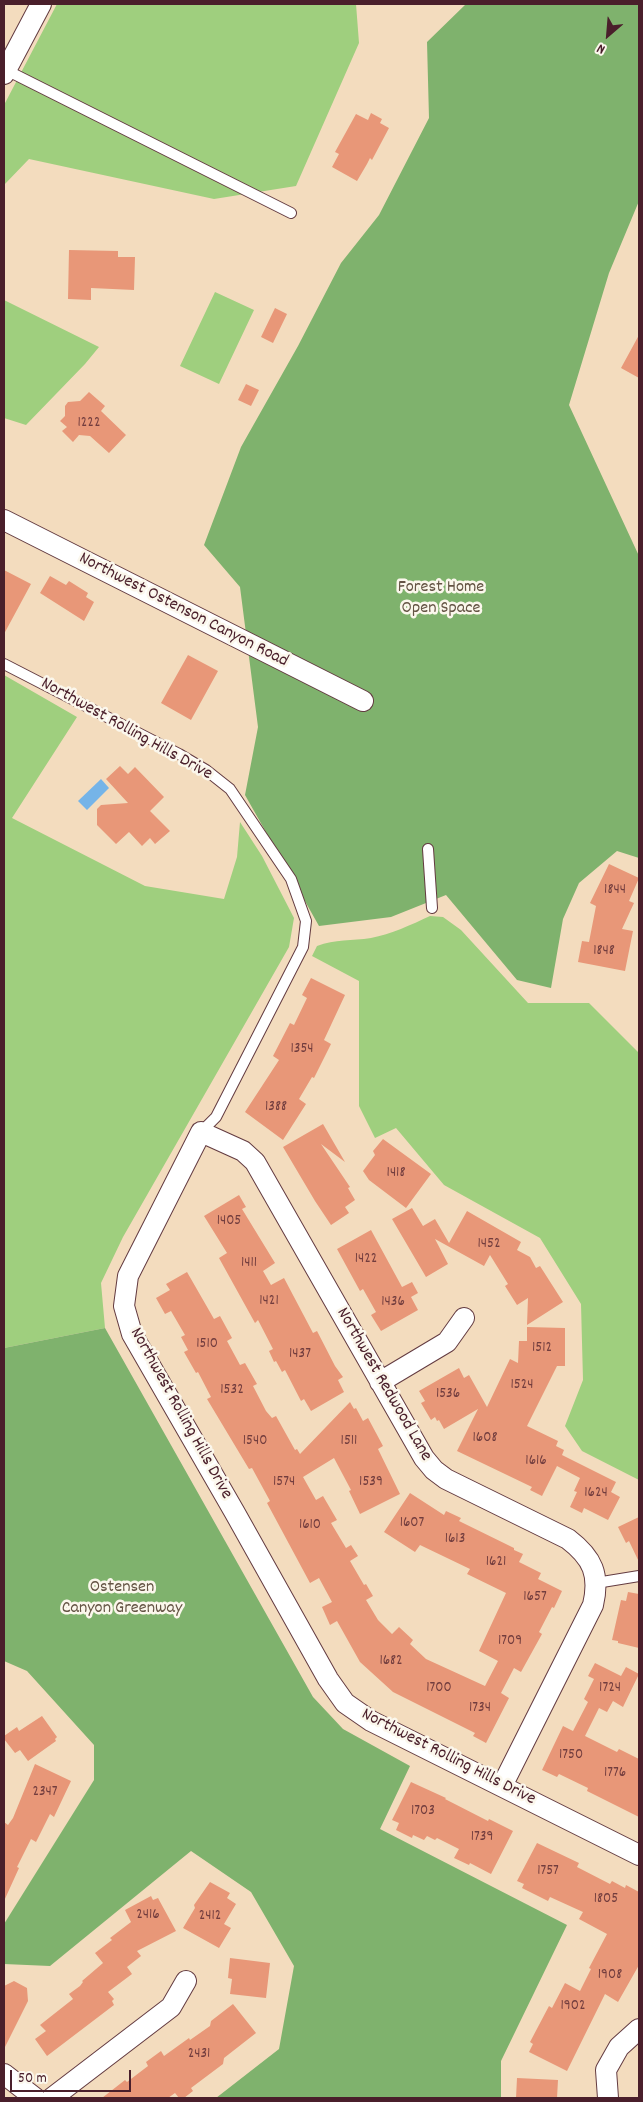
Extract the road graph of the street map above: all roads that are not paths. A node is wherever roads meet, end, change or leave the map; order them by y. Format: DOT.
graph roads {
  1 [pos="41,4"];
  2 [pos="5,72"];
  3 [pos="291,213"];
  4 [pos="4,520"];
  5 [pos="4,664"];
  6 [pos="363,701"];
  7 [pos="428,849"];
  8 [pos="432,908"];
  9 [pos="201,1132"];
  10 [pos="464,1318"];
  11 [pos="380,1382"];
  12 [pos="639,1576"];
  13 [pos="596,1583"];
  14 [pos="502,1786"];
  15 [pos="639,1855"];
  16 [pos="186,1981"];
  17 [pos="639,2029"];
  18 [pos="4,2074"];
  19 [pos="35,2098"];
  20 [pos="52,2098"];
  21 [pos="608,2098"];
  1 -- 2 [label="street"];
  2 -- 3 [label="lane"];
  4 -- 6 [label="street, Northwest Ostenson Canyon Road"];
  5 -- 9 [label="lane, Northwest Rolling Hills Drive"];
  7 -- 8 [label="lane"];
  9 -- 11 [label="street, Northwest Redwood Lane"];
  9 -- 14 [label="street, Northwest Rolling Hills Drive"];
  10 -- 11 [label="street"];
  11 -- 13 [label="street, Northwest Redwood Lane"];
  12 -- 13 [label="lane"];
  13 -- 14 [label="street, Northwest Redwood Lane"];
  14 -- 15 [label="street, Northwest Rolling Hills Drive"];
  16 -- 20 [label="street"];
  17 -- 21 [label="street"];
  18 -- 19 [label="street"];
}
